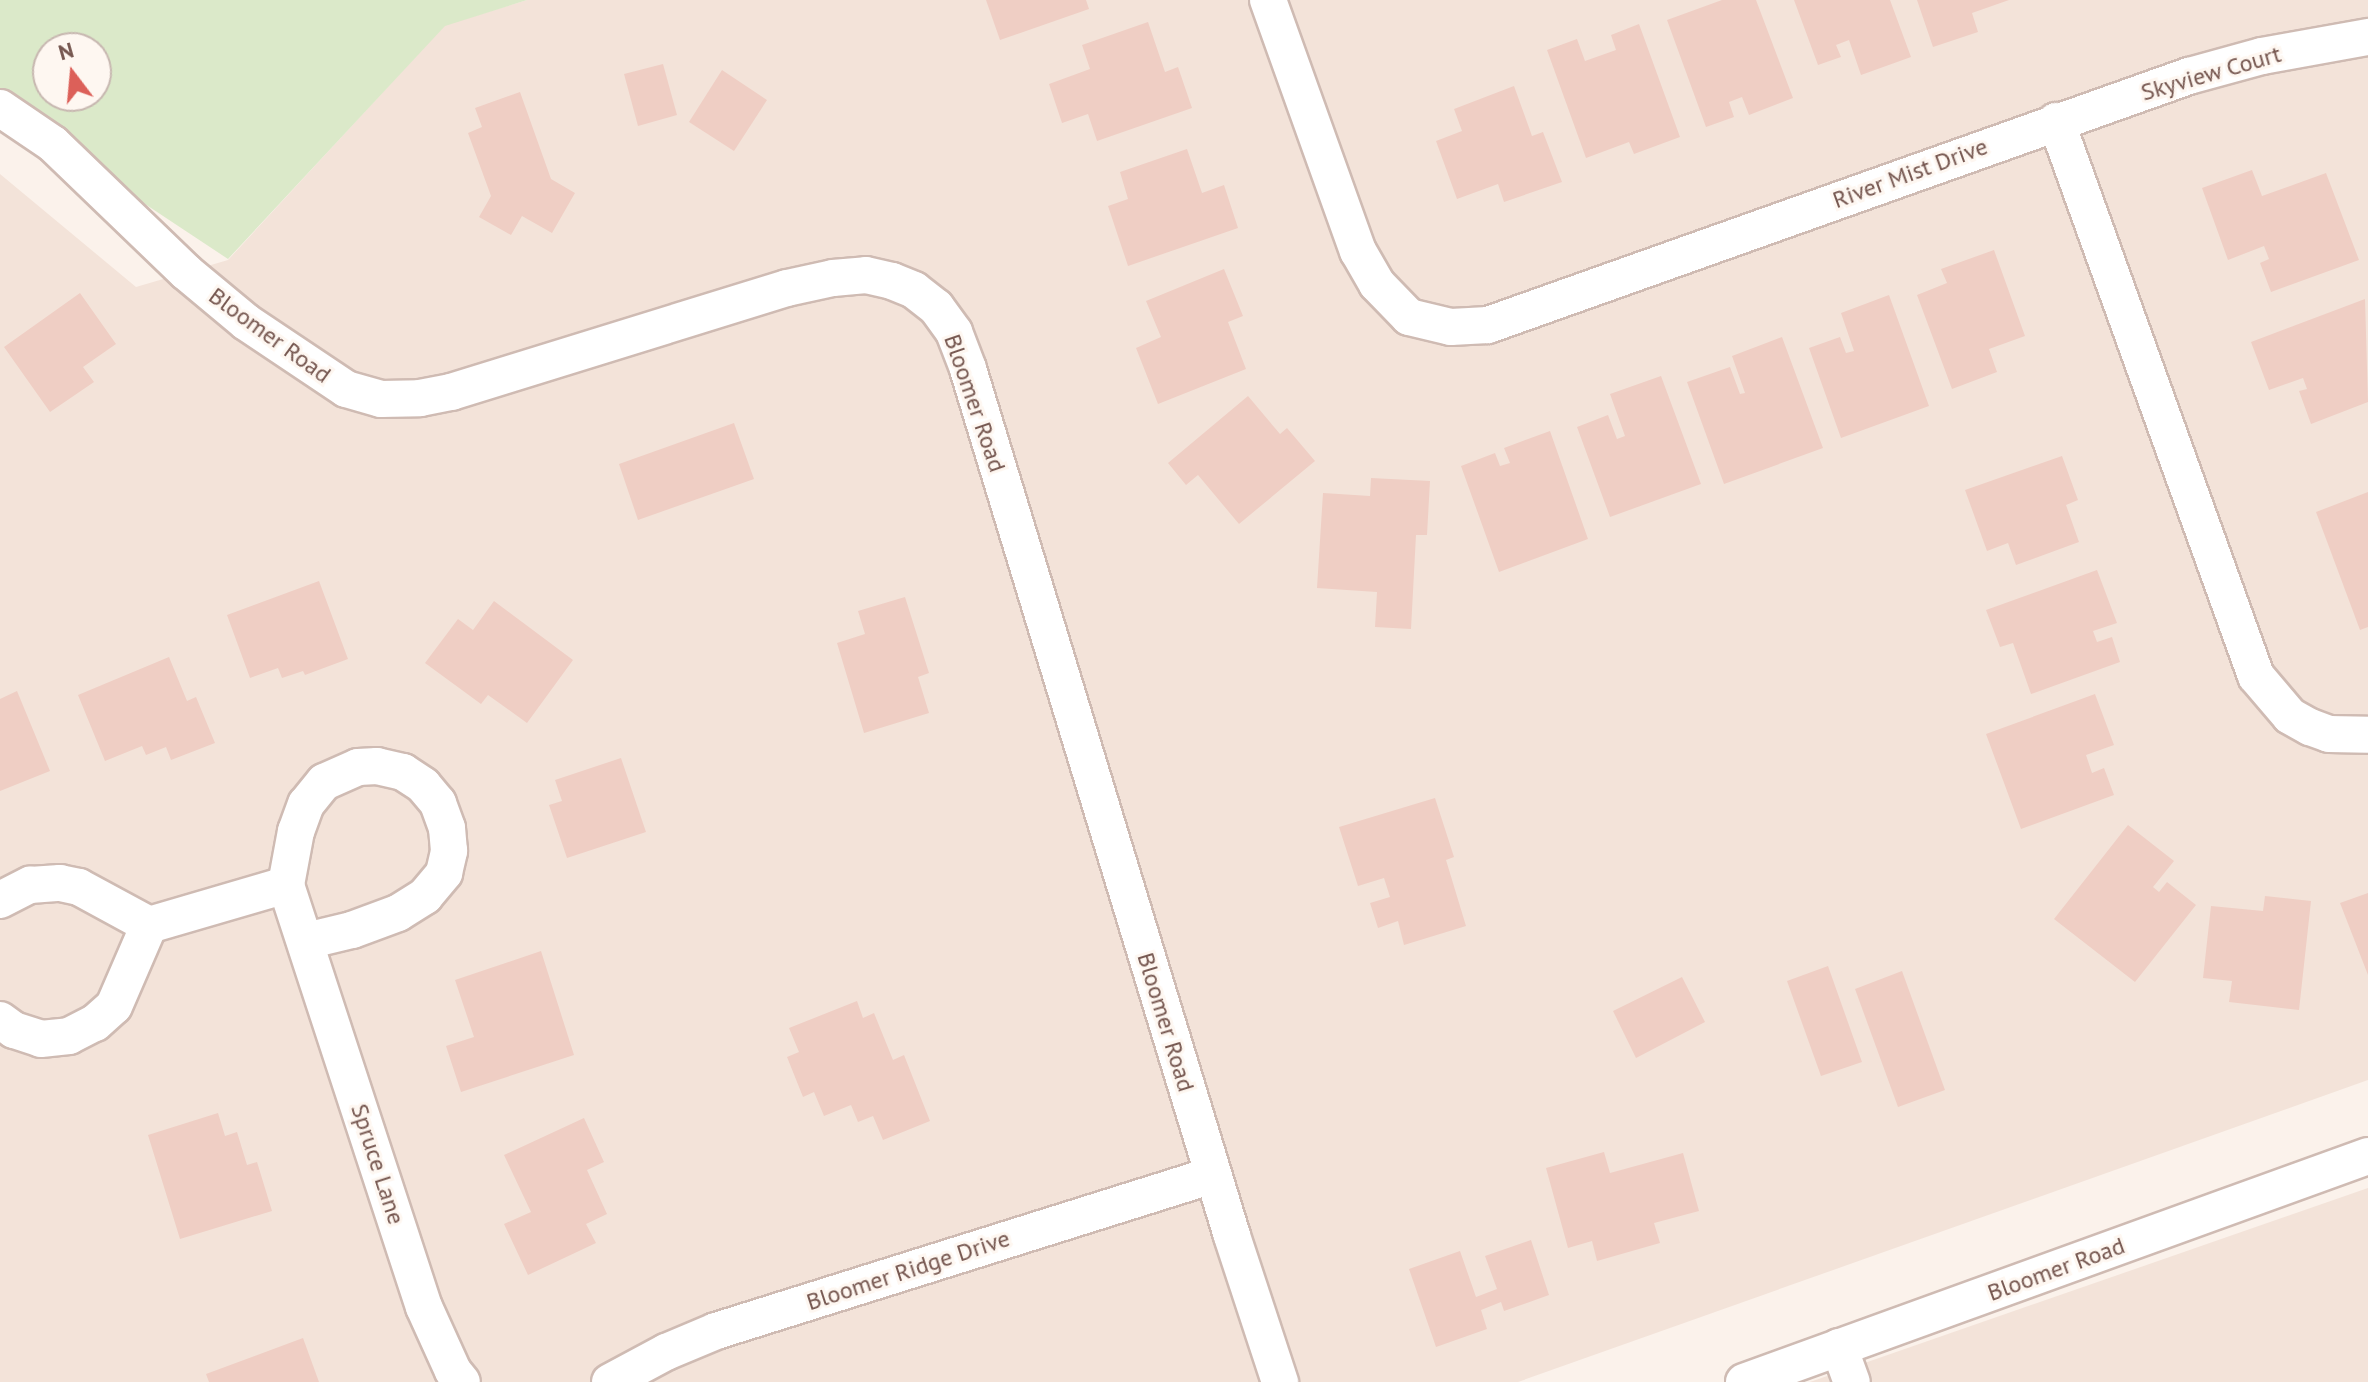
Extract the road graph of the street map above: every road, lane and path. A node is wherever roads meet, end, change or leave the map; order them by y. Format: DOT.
graph roads {
  1 [pos="1268,0"];
  2 [pos="2368,37"];
  3 [pos="0,108"];
  4 [pos="2056,121"];
  5 [pos="2368,735"];
  6 [pos="286,885"];
  7 [pos="0,900"];
  8 [pos="149,925"];
  9 [pos="306,941"];
  10 [pos="0,1020"];
  11 [pos="2368,1156"];
  12 [pos="1213,1175"];
  13 [pos="1839,1347"];
  14 [pos="462,1382"];
  15 [pos="610,1382"];
  16 [pos="1280,1382"];
  17 [pos="1744,1382"];
  18 [pos="1852,1382"];
  1 -- 4 [label="street, River Mist Drive"];
  2 -- 4 [label="street, Skyview Court"];
  3 -- 12 [label="street, Bloomer Road"];
  4 -- 5 [label="street"];
  6 -- 8 [label="street"];
  6 -- 9 [label="street, Spruce Lane"];
  6 -- 9 [label="street"];
  7 -- 8 [label="street"];
  8 -- 10 [label="street"];
  9 -- 14 [label="street, Spruce Lane"];
  11 -- 13 [label="street, Bloomer Road"];
  12 -- 15 [label="street, Bloomer Ridge Drive"];
  12 -- 16 [label="street, Bloomer Road"];
  13 -- 17 [label="street, Bloomer Road"];
  13 -- 18 [label="street"];
}
